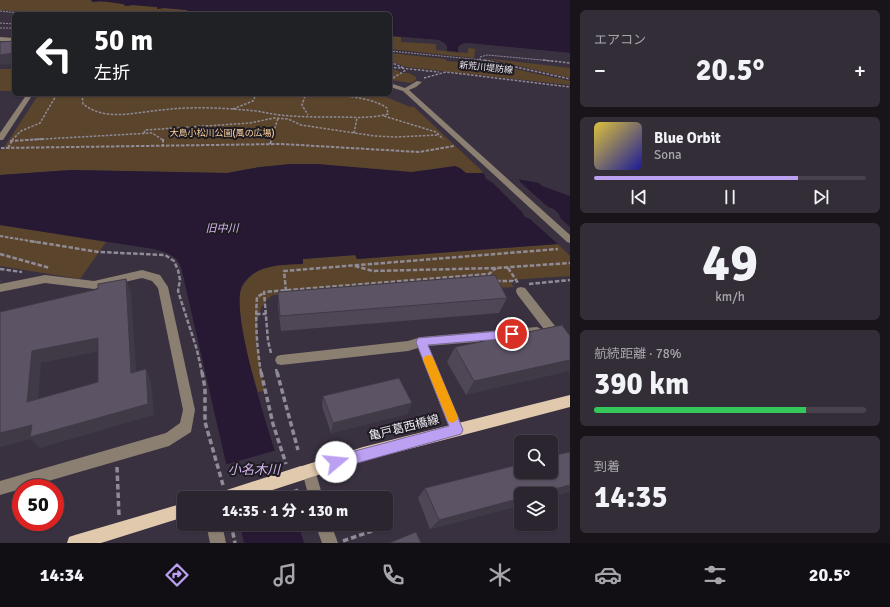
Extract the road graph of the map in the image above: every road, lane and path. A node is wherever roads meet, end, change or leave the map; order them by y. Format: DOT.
graph roads {
  1 [pos="0,11"];
  2 [pos="12,12"];
  3 [pos="0,23"];
  4 [pos="12,24"];
  5 [pos="0,28"];
  6 [pos="12,28"];
  7 [pos="0,39"];
  8 [pos="12,40"];
  9 [pos="392,51"];
  10 [pos="480,60"];
  11 [pos="392,63"];
  12 [pos="570,63"];
  13 [pos="392,67"];
  14 [pos="406,69"];
  15 [pos="446,72"];
  16 [pos="392,79"];
  17 [pos="570,79"];
  18 [pos="419,82"];
  19 [pos="392,86"];
  20 [pos="570,87"];
  21 [pos="405,90"];
  22 [pos="28,96"];
  23 [pos="56,96"];
  24 [pos="82,96"];
  25 [pos="255,96"];
  26 [pos="305,96"];
  27 [pos="338,96"];
  28 [pos="233,110"];
  29 [pos="279,115"];
  30 [pos="308,115"];
  31 [pos="384,116"];
  32 [pos="278,118"];
  33 [pos="357,118"];
  34 [pos="2,131"];
  35 [pos="144,133"];
  36 [pos="354,133"];
  37 [pos="438,135"];
  38 [pos="3,140"];
  39 [pos="12,141"];
  40 [pos="270,144"];
  41 [pos="465,145"];
  42 [pos="163,146"];
  43 [pos="454,146"];
  44 [pos="1,148"];
  45 [pos="8,148"];
  46 [pos="0,236"];
  47 [pos="570,240"];
  48 [pos="558,249"];
  49 [pos="99,252"];
  50 [pos="0,254"];
  51 [pos="570,263"];
  52 [pos="352,266"];
  53 [pos="52,268"];
  54 [pos="496,268"];
  55 [pos="508,268"];
  56 [pos="570,280"];
  57 [pos="451,281"];
  58 [pos="490,281"];
  59 [pos="397,282"];
  60 [pos="524,287"];
  61 [pos="0,288"];
  62 [pos="286,291"];
  63 [pos="264,292"];
  64 [pos="256,314"];
  65 [pos="266,314"];
  66 [pos="542,332"];
  67 [pos="421,342"];
  68 [pos="570,354"];
  69 [pos="275,359"];
  70 [pos="570,400"];
  71 [pos="457,430"];
  72 [pos="298,450"];
  73 [pos="116,455"];
  74 [pos="288,468"];
  75 [pos="301,475"];
  76 [pos="0,488"];
  77 [pos="247,491"];
  78 [pos="300,491"];
  79 [pos="311,491"];
  80 [pos="177,512"];
  81 [pos="119,530"];
  82 [pos="215,531"];
  83 [pos="232,531"];
  84 [pos="328,531"];
  85 [pos="369,531"];
  86 [pos="336,542"];
  87 [pos="75,543"];
  88 [pos="218,543"];
  89 [pos="235,543"];
  1 -- 2 [label="path"];
  3 -- 4 [label="path"];
  5 -- 6 [label="path"];
  7 -- 8 [label="street"];
  9 -- 10 [label="path"];
  10 -- 12 [label="path"];
  10 -- 17 [label="path"];
  11 -- 14 [label="path"];
  13 -- 14 [label="path"];
  14 -- 15 [label="path"];
  14 -- 16 [label="path"];
  15 -- 18 [label="path, 新荒川堤防線"];
  15 -- 20 [label="path, 新荒川堤防線"];
  18 -- 21 [label="street"];
  19 -- 21 [label="street"];
  21 -- 41 [label="street"];
  22 -- 34 [label="street"];
  23 -- 39 [label="path"];
  24 -- 28 [label="path"];
  25 -- 28 [label="path"];
  26 -- 30 [label="path"];
  27 -- 31 [label="path"];
  28 -- 29 [label="path"];
  29 -- 30 [label="path"];
  29 -- 32 [label="path"];
  30 -- 33 [label="path"];
  31 -- 33 [label="path"];
  31 -- 37 [label="path"];
  32 -- 35 [label="path"];
  32 -- 36 [label="path"];
  32 -- 40 [label="path"];
  33 -- 36 [label="path"];
  34 -- 38 [label="street"];
  35 -- 39 [label="path"];
  35 -- 42 [label="path"];
  36 -- 37 [label="path"];
  37 -- 43 [label="path"];
  38 -- 39 [label="path"];
  39 -- 45 [label="path"];
  40 -- 42 [label="path"];
  40 -- 43 [label="path"];
  41 -- 43 [label="path"];
  41 -- 47 [label="street"];
  42 -- 45 [label="path"];
  44 -- 45 [label="path"];
  46 -- 49 [label="path"];
  48 -- 52 [label="path"];
  50 -- 53 [label="path"];
  51 -- 55 [label="path"];
  52 -- 54 [label="path"];
  52 -- 62 [label="path"];
  54 -- 55 [label="path"];
  54 -- 59 [label="path"];
  55 -- 58 [label="path"];
  56 -- 60 [label="path"];
  57 -- 59 [label="path"];
  59 -- 62 [label="path"];
  60 -- 68 [label="street"];
  61 -- 73 [label="street"];
  62 -- 63 [label="path"];
  63 -- 64 [label="path"];
  63 -- 65 [label="path"];
  64 -- 65 [label="path"];
  64 -- 74 [label="path"];
  65 -- 69 [label="path"];
  66 -- 67 [label="street"];
  67 -- 69 [label="street"];
  67 -- 71 [label="street"];
  69 -- 72 [label="path"];
  70 -- 71 [label="main road, 亀戸葛西橋線"];
  71 -- 75 [label="main road, 亀戸葛西橋線"];
  73 -- 76 [label="street"];
  73 -- 81 [label="path"];
  75 -- 77 [label="main road, 亀戸葛西橋線, bridge"];
  75 -- 78 [label="path"];
  75 -- 79 [label="street"];
  80 -- 81 [label="main road"];
  81 -- 87 [label="main road"];
  82 -- 88 [label="street"];
  83 -- 89 [label="path"];
  84 -- 86 [label="street"];
  85 -- 86 [label="path"];
}
